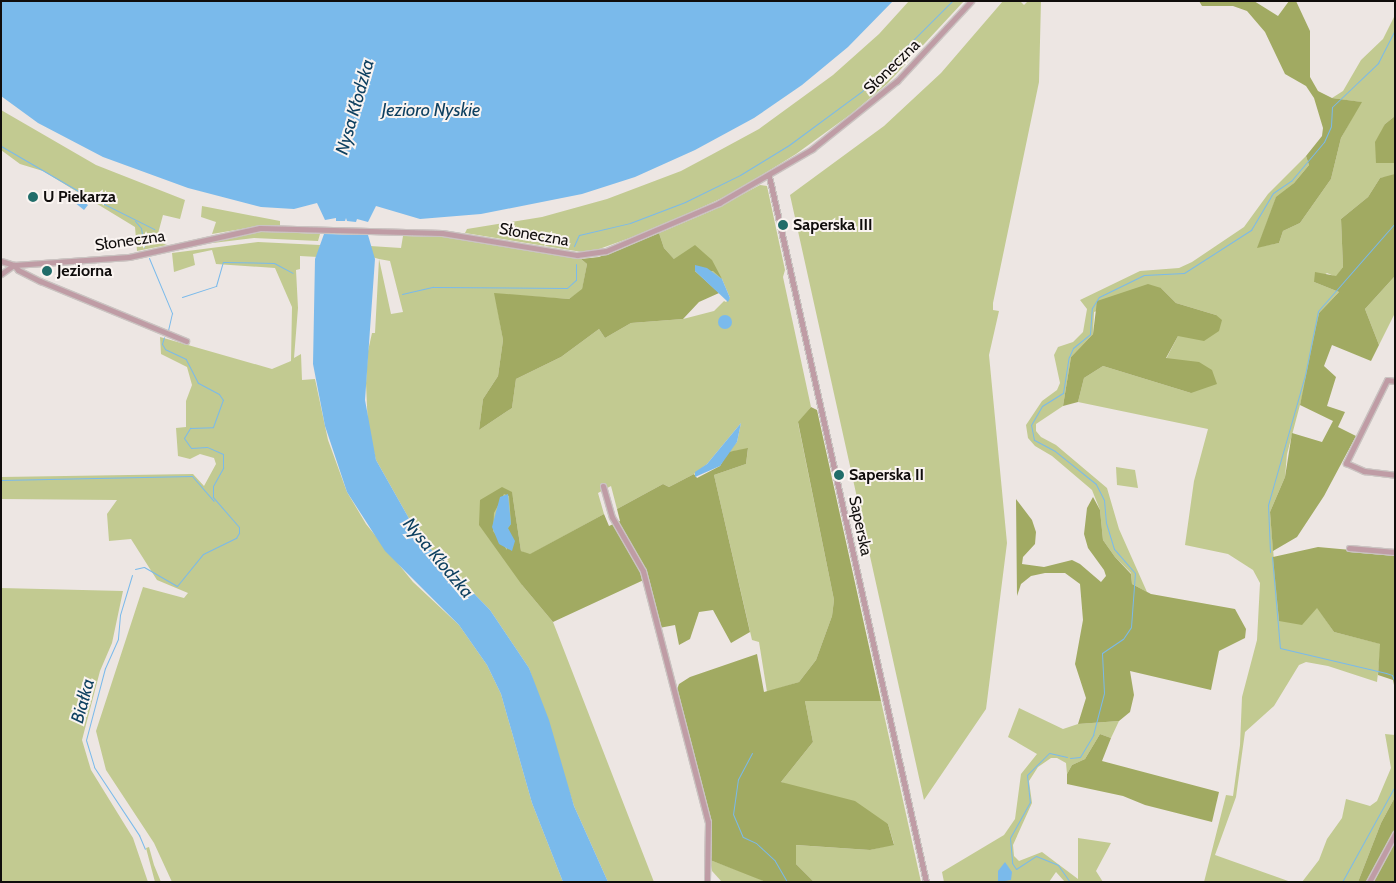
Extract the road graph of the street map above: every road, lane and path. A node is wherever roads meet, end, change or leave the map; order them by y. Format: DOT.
graph roads {
  1 [pos="971,1"];
  2 [pos="769,176"];
  3 [pos="1,261"];
  4 [pos="14,265"];
  5 [pos="1,274"];
  6 [pos="186,341"];
  7 [pos="1395,381"];
  8 [pos="1395,474"];
  9 [pos="603,486"];
  10 [pos="1349,548"];
  11 [pos="1395,552"];
  12 [pos="1395,834"];
  13 [pos="707,882"];
  14 [pos="926,882"];
  15 [pos="1369,882"];
  1 -- 2 [label="street, Słoneczna"];
  2 -- 4 [label="street, Słoneczna"];
  2 -- 14 [label="street, Saperska"];
  3 -- 4 [label="street, Słoneczna"];
  4 -- 5 [label="street, Słoneczna"];
  4 -- 6 [label="street"];
  7 -- 8 [label="street"];
  9 -- 13 [label="street"];
  10 -- 11 [label="street"];
  12 -- 15 [label="street"];
}
